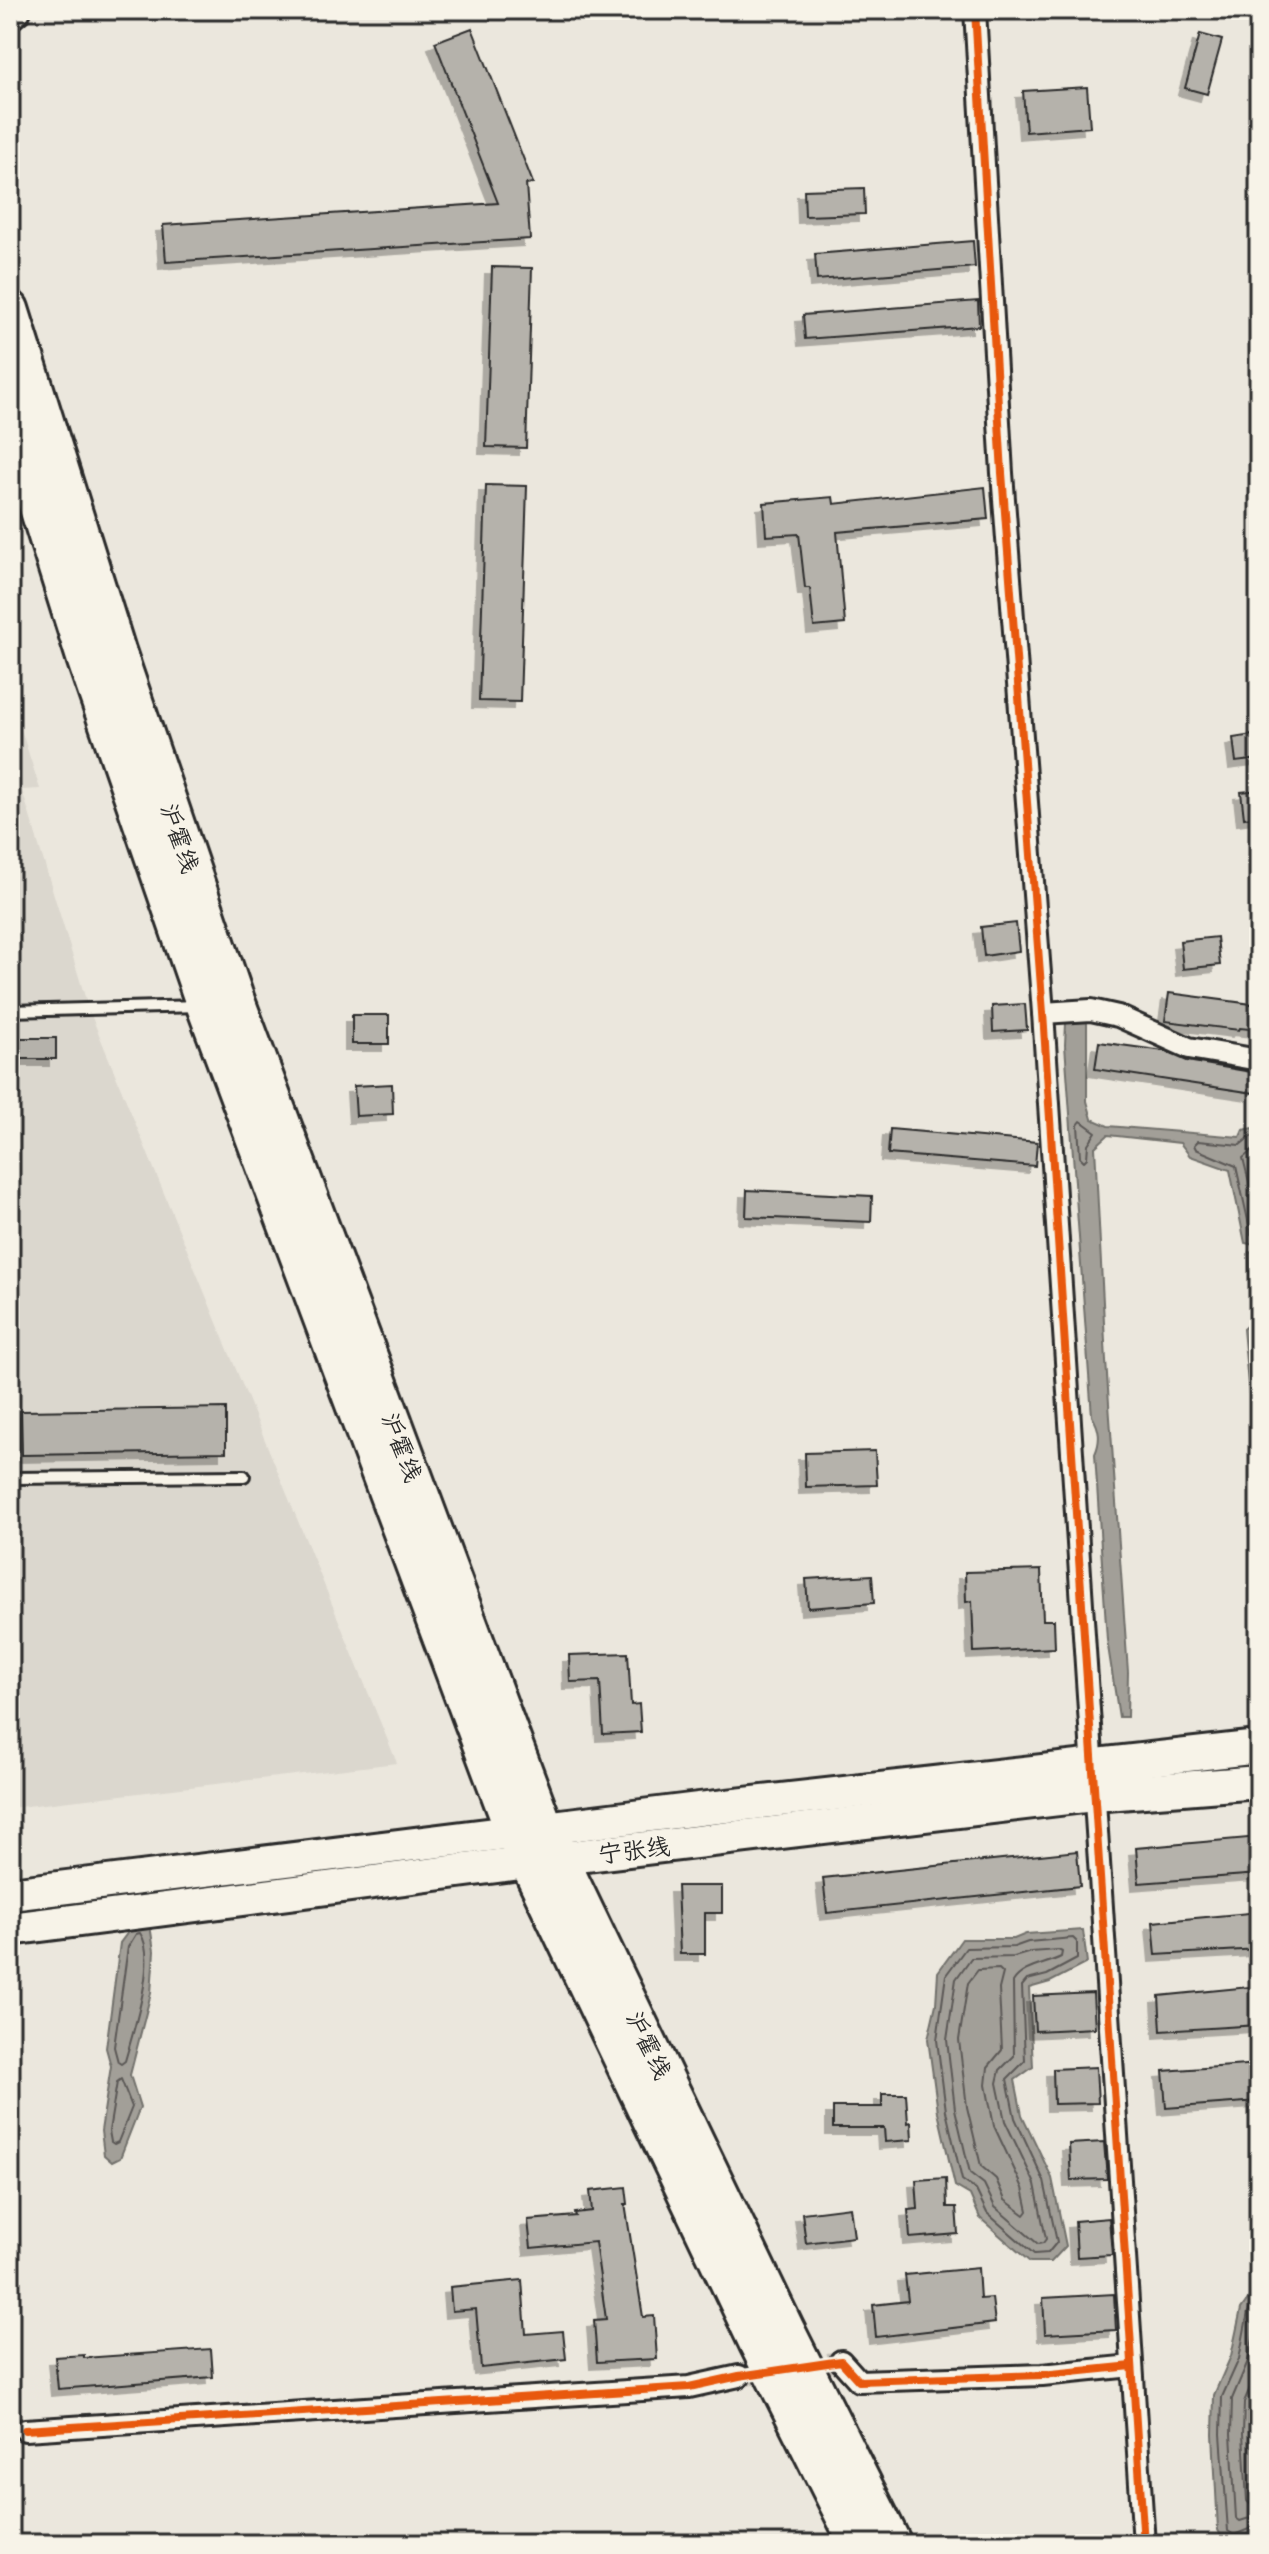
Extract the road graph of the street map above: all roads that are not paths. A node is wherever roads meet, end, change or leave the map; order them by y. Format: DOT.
graph roads {
  1 [pos="16,10"];
  2 [pos="975,10"];
  3 [pos="10,15"];
  4 [pos="10,309"];
  5 [pos="10,418"];
  6 [pos="219,1000"];
  7 [pos="10,1011"];
  8 [pos="1043,1013"];
  9 [pos="1259,1060"];
  10 [pos="244,1476"];
  11 [pos="10,1478"];
  12 [pos="1259,1747"];
  13 [pos="1092,1781"];
  14 [pos="1259,1782"];
  15 [pos="537,1845"];
  16 [pos="10,1894"];
  17 [pos="10,1929"];
  18 [pos="841,2361"];
  19 [pos="1132,2366"];
  20 [pos="739,2376"];
  21 [pos="25,2430"];
  22 [pos="858,2544"];
  23 [pos="893,2544"];
  24 [pos="1144,2544"];
  1 -- 3 [label="street"];
  2 -- 8 [label="street"];
  4 -- 6 [label="highway, 沪霍线"];
  5 -- 6 [label="highway, 沪霍线"];
  6 -- 7 [label="lane"];
  6 -- 15 [label="highway, 沪霍线"];
  8 -- 9 [label="street"];
  8 -- 13 [label="street"];
  10 -- 11 [label="lane"];
  12 -- 13 [label="main road, 宁张线"];
  13 -- 14 [label="main road, 宁张线"];
  13 -- 15 [label="main road, 宁张线"];
  13 -- 19 [label="street"];
  15 -- 16 [label="main road, 宁张线"];
  15 -- 17 [label="main road, 宁张线"];
  15 -- 22 [label="highway, 沪霍线"];
  15 -- 23 [label="highway, 沪霍线"];
  18 -- 19 [label="street"];
  19 -- 24 [label="street"];
  20 -- 21 [label="street"];
}
